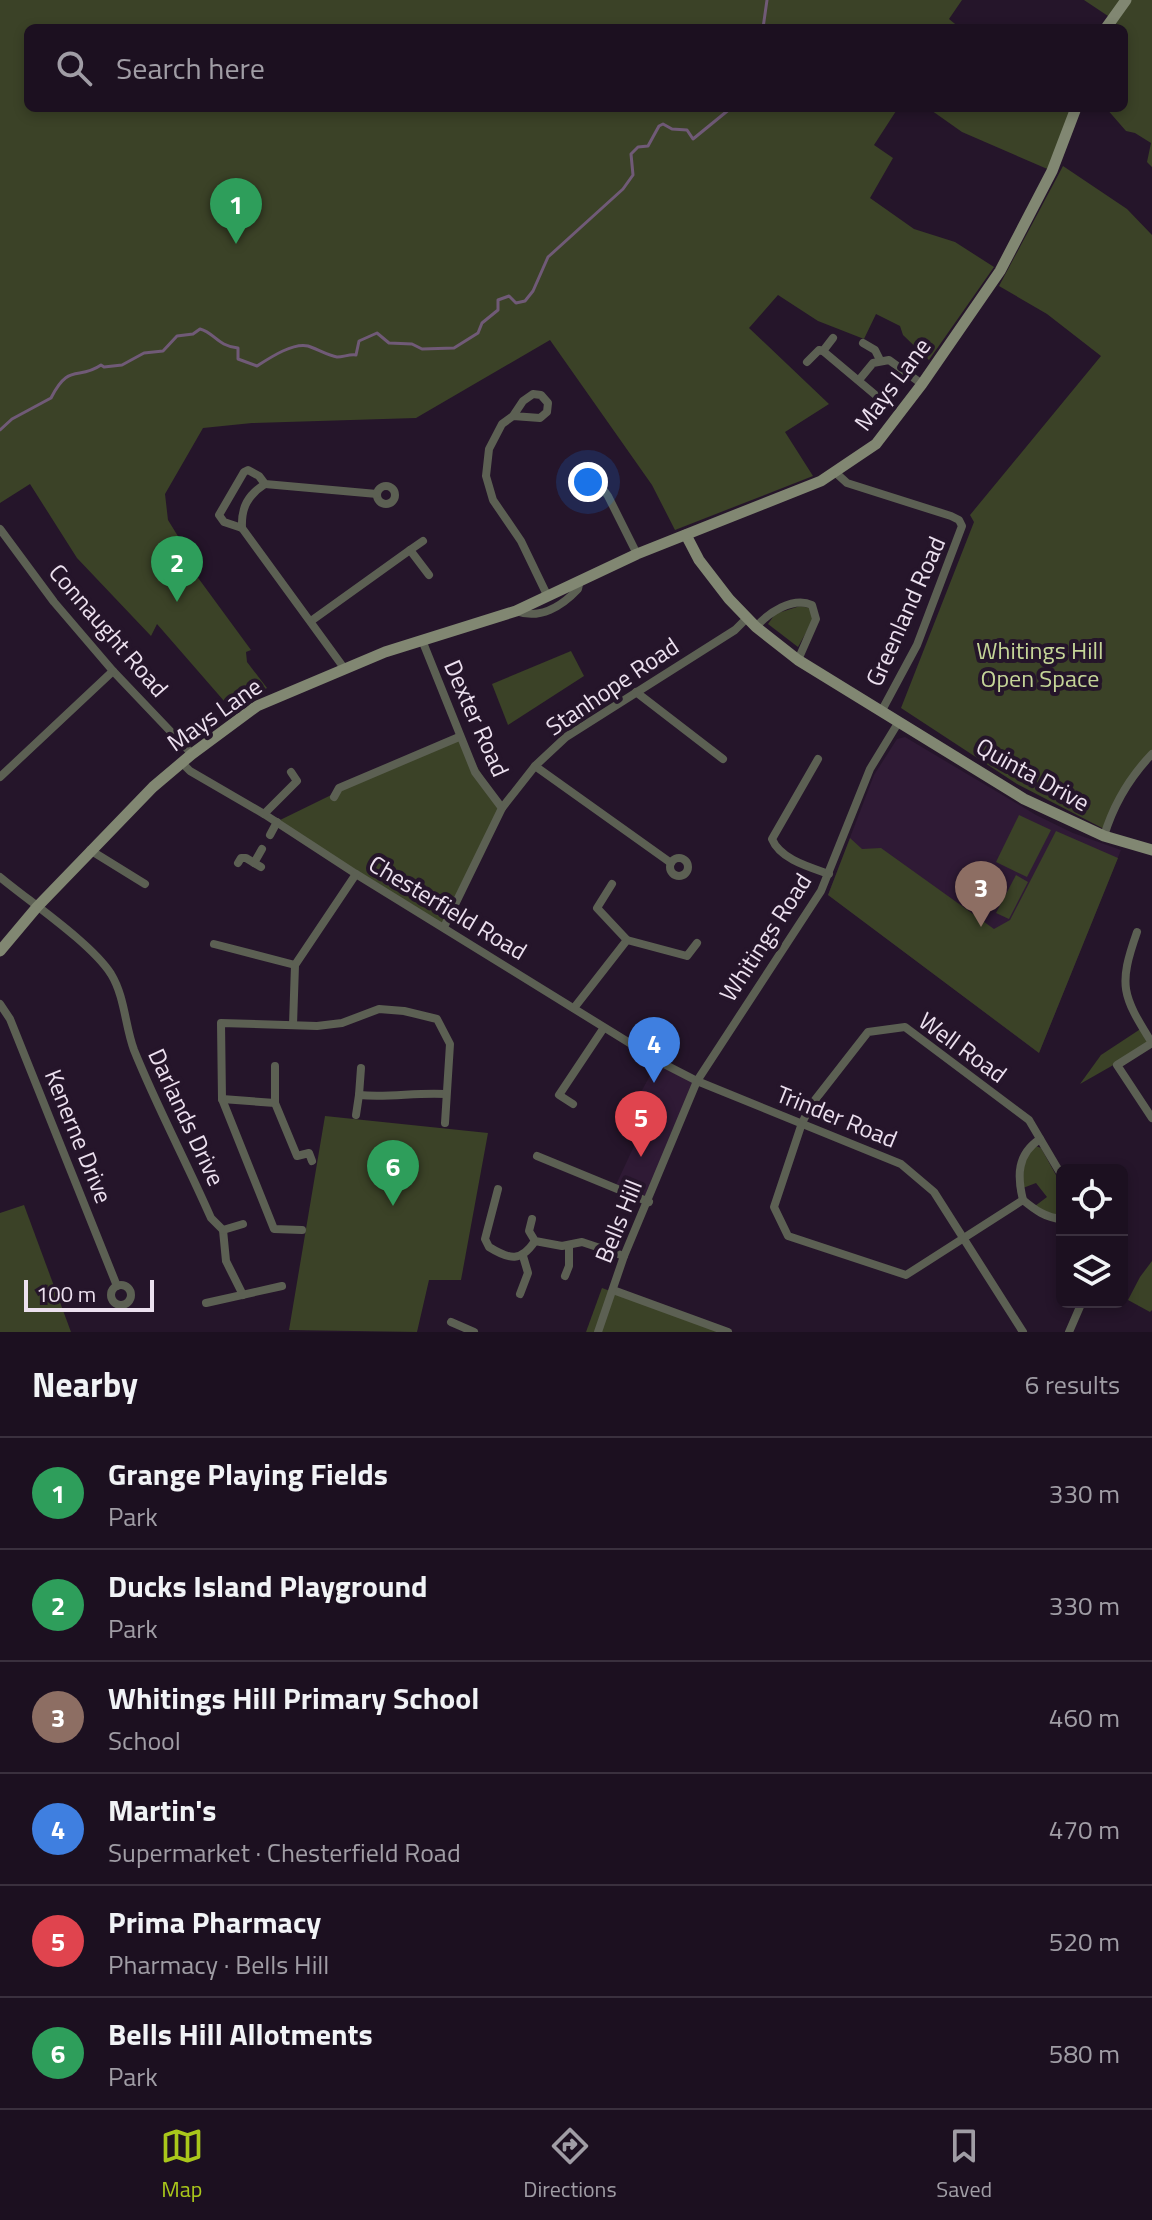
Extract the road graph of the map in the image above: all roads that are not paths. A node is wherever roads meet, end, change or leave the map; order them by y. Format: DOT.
graph roads {
  1 [pos="1126,0"];
  2 [pos="1109,24"];
  3 [pos="1074,112"];
  4 [pos="833,338"];
  5 [pos="863,343"];
  6 [pos="823,351"];
  7 [pos="880,360"];
  8 [pos="807,362"];
  9 [pos="859,380"];
  10 [pos="922,384"];
  11 [pos="879,398"];
  12 [pos="513,416"];
  13 [pos="836,473"];
  14 [pos="265,484"];
  15 [pos="600,485"];
  16 [pos="377,494"];
  17 [pos="242,528"];
  18 [pos="0,529"];
  19 [pos="686,535"];
  20 [pos="423,541"];
  21 [pos="410,550"];
  22 [pos="637,554"];
  23 [pos="429,575"];
  24 [pos="580,579"];
  25 [pos="548,597"];
  26 [pos="516,611"];
  27 [pos="311,621"];
  28 [pos="751,622"];
  29 [pos="422,640"];
  30 [pos="798,660"];
  31 [pos="344,668"];
  32 [pos="113,671"];
  33 [pos="636,692"];
  34 [pos="881,712"];
  35 [pos="898,723"];
  36 [pos="459,737"];
  37 [pos="192,754"];
  38 [pos="1152,754"];
  39 [pos="723,759"];
  40 [pos="818,759"];
  41 [pos="181,762"];
  42 [pos="535,766"];
  43 [pos="291,772"];
  44 [pos="0,777"];
  45 [pos="334,797"];
  46 [pos="502,808"];
  47 [pos="264,814"];
  48 [pos="277,822"];
  49 [pos="270,835"];
  50 [pos="1104,836"];
  51 [pos="262,849"];
  52 [pos="90,850"];
  53 [pos="1152,850"];
  54 [pos="238,863"];
  55 [pos="671,863"];
  56 [pos="356,874"];
  57 [pos="829,874"];
  58 [pos="0,877"];
  59 [pos="145,884"];
  60 [pos="612,884"];
  61 [pos="37,907"];
  62 [pos="444,927"];
  63 [pos="1137,932"];
  64 [pos="627,940"];
  65 [pos="697,943"];
  66 [pos="214,944"];
  67 [pos="0,951"];
  68 [pos="295,965"];
  69 [pos="0,1004"];
  70 [pos="574,1008"];
  71 [pos="293,1025"];
  72 [pos="603,1029"];
  73 [pos="1152,1043"];
  74 [pos="275,1066"];
  75 [pos="361,1068"];
  76 [pos="697,1081"];
  77 [pos="446,1094"];
  78 [pos="359,1095"];
  79 [pos="222,1099"];
  80 [pos="275,1103"];
  81 [pos="573,1104"];
  82 [pos="356,1115"];
  83 [pos="1152,1118"];
  84 [pos="445,1123"];
  85 [pos="802,1123"];
  86 [pos="1040,1139"];
  87 [pos="537,1156"];
  88 [pos="312,1161"];
  89 [pos="1056,1166"];
  90 [pos="498,1189"];
  91 [pos="1023,1200"];
  92 [pos="649,1202"];
  93 [pos="532,1219"];
  94 [pos="1056,1219"];
  95 [pos="243,1224"];
  96 [pos="223,1230"];
  97 [pos="302,1230"];
  98 [pos="963,1239"];
  99 [pos="535,1241"];
  100 [pos="569,1245"];
  101 [pos="523,1256"];
  102 [pos="624,1256"];
  103 [pos="565,1276"];
  104 [pos="117,1286"];
  105 [pos="282,1286"];
  106 [pos="613,1290"];
  107 [pos="520,1294"];
  108 [pos="243,1295"];
  109 [pos="206,1303"];
  110 [pos="1079,1308"];
  111 [pos="451,1322"];
  112 [pos="474,1332"];
  113 [pos="598,1332"];
  114 [pos="728,1332"];
  115 [pos="1023,1332"];
  116 [pos="1069,1332"];
  1 -- 2 [label="street"];
  3 -- 10 [label="street, Mays Lane"];
  4 -- 6 [label="street"];
  5 -- 7 [label="street"];
  6 -- 8 [label="street"];
  6 -- 9 [label="street"];
  7 -- 9 [label="street"];
  7 -- 10 [label="street"];
  9 -- 11 [label="street"];
  10 -- 13 [label="street, Mays Lane"];
  12 -- 25 [label="street"];
  13 -- 19 [label="street, Mays Lane"];
  13 -- 34 [label="street, Greenland Road"];
  14 -- 16 [label="street"];
  14 -- 17 [label="street"];
  14 -- 17 [label="street"];
  15 -- 22 [label="street"];
  17 -- 27 [label="street"];
  18 -- 32 [label="street, Connaught Road"];
  19 -- 22 [label="street, Mays Lane"];
  19 -- 28 [label="street, Quinta Drive"];
  20 -- 21 [label="street"];
  21 -- 23 [label="street"];
  21 -- 27 [label="street"];
  22 -- 24 [label="street, Mays Lane"];
  24 -- 25 [label="street, Mays Lane"];
  24 -- 26 [label="street, Mays Lane"];
  25 -- 26 [label="street, Mays Lane"];
  26 -- 29 [label="street, Mays Lane"];
  27 -- 31 [label="street"];
  28 -- 30 [label="street, Quinta Drive"];
  28 -- 30 [label="street, Stanhope Road"];
  28 -- 33 [label="street, Stanhope Road"];
  29 -- 31 [label="street, Mays Lane"];
  29 -- 36 [label="street, Dexter Road"];
  30 -- 34 [label="street, Quinta Drive"];
  31 -- 37 [label="street, Mays Lane"];
  32 -- 37 [label="street, Connaught Road"];
  32 -- 44 [label="street"];
  33 -- 39 [label="street"];
  33 -- 42 [label="street, Stanhope Road"];
  34 -- 35 [label="street, Quinta Drive"];
  35 -- 50 [label="street, Quinta Drive"];
  35 -- 57 [label="street, Whitings Road"];
  36 -- 45 [label="street"];
  36 -- 46 [label="street, Dexter Road"];
  37 -- 41 [label="street, Mays Lane"];
  38 -- 50 [label="street"];
  40 -- 57 [label="street"];
  41 -- 47 [label="street, Chesterfield Road"];
  41 -- 52 [label="street, Mays Lane"];
  42 -- 46 [label="street, Stanhope Road"];
  42 -- 55 [label="street"];
  43 -- 47 [label="street"];
  46 -- 62 [label="street, Stanhope Road"];
  47 -- 48 [label="street, Chesterfield Road"];
  48 -- 49 [label="street"];
  48 -- 56 [label="street, Chesterfield Road"];
  50 -- 53 [label="street, Quinta Drive"];
  51 -- 54 [label="street"];
  52 -- 59 [label="street"];
  52 -- 61 [label="street, Mays Lane"];
  56 -- 62 [label="street, Chesterfield Road"];
  56 -- 68 [label="street"];
  57 -- 76 [label="street, Whitings Road"];
  58 -- 61 [label="street, Darlands Drive"];
  60 -- 64 [label="street"];
  61 -- 67 [label="street, Mays Lane"];
  61 -- 96 [label="street, Darlands Drive"];
  62 -- 70 [label="street, Chesterfield Road"];
  63 -- 73 [label="street"];
  64 -- 65 [label="street"];
  64 -- 70 [label="street"];
  66 -- 68 [label="street"];
  68 -- 71 [label="street"];
  69 -- 104 [label="street, Kenerne Drive"];
  70 -- 72 [label="street, Chesterfield Road"];
  71 -- 77 [label="street"];
  71 -- 79 [label="street"];
  72 -- 76 [label="street, Chesterfield Road"];
  72 -- 81 [label="street"];
  73 -- 83 [label="street"];
  74 -- 80 [label="street"];
  75 -- 78 [label="street"];
  76 -- 85 [label="street, Trinder Road"];
  76 -- 92 [label="street, Bells Hill"];
  77 -- 78 [label="street"];
  77 -- 84 [label="street"];
  78 -- 82 [label="street"];
  79 -- 80 [label="street"];
  79 -- 97 [label="street"];
  80 -- 88 [label="street"];
  85 -- 86 [label="street, Well Road"];
  85 -- 98 [label="street, Trinder Road"];
  85 -- 98 [label="street, Well Road"];
  86 -- 89 [label="street, Well Road"];
  86 -- 91 [label="street"];
  87 -- 92 [label="street"];
  90 -- 101 [label="street"];
  91 -- 94 [label="street"];
  91 -- 98 [label="street"];
  92 -- 102 [label="street, Bells Hill"];
  93 -- 99 [label="street"];
  95 -- 96 [label="street"];
  96 -- 108 [label="street, Darlands Drive"];
  98 -- 115 [label="street, Trinder Road"];
  99 -- 100 [label="street"];
  99 -- 101 [label="street"];
  100 -- 102 [label="street"];
  100 -- 103 [label="street"];
  101 -- 107 [label="street"];
  102 -- 106 [label="street, Bells Hill"];
  105 -- 108 [label="street"];
  106 -- 113 [label="street, Bells Hill"];
  106 -- 114 [label="street"];
  108 -- 109 [label="street"];
  110 -- 116 [label="street"];
  111 -- 112 [label="street"];
}
